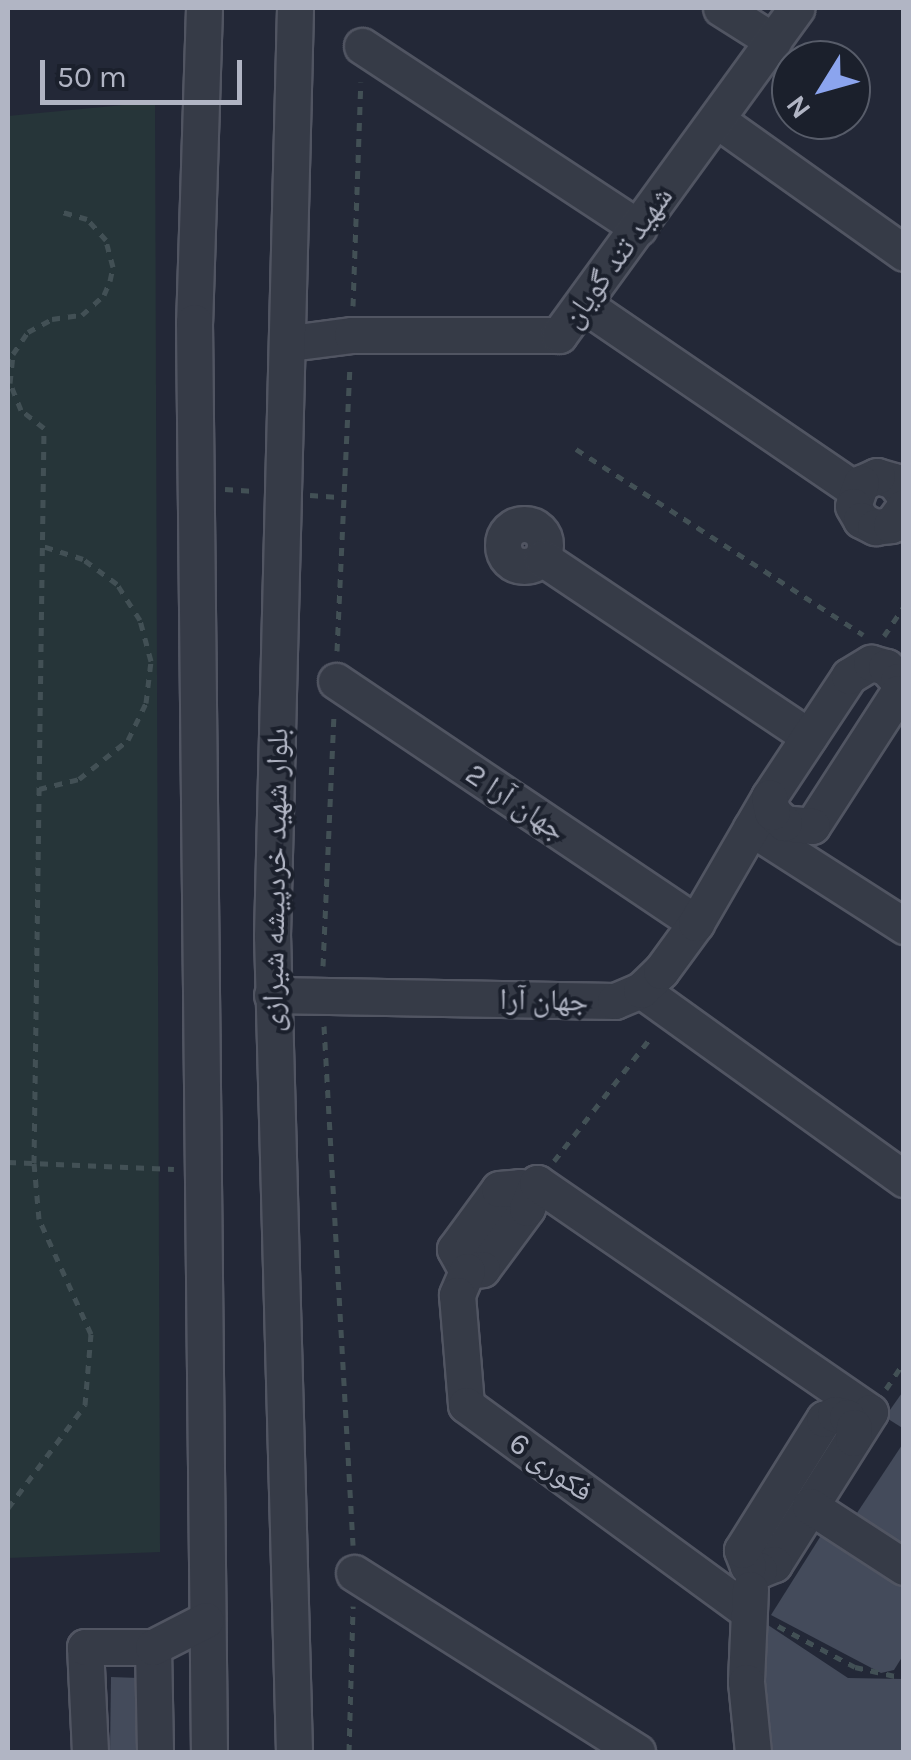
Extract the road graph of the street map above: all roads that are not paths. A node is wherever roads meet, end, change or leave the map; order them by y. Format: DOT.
graph roads {
  1 [pos="204,8"];
  2 [pos="295,8"];
  3 [pos="721,8"];
  4 [pos="797,8"];
  5 [pos="772,40"];
  6 [pos="775,40"];
  7 [pos="771,45"];
  8 [pos="362,46"];
  9 [pos="717,120"];
  10 [pos="638,228"];
  11 [pos="904,252"];
  12 [pos="583,304"];
  13 [pos="290,343"];
  14 [pos="856,490"];
  15 [pos="904,496"];
  16 [pos="904,507"];
  17 [pos="542,558"];
  18 [pos="896,671"];
  19 [pos="336,681"];
  20 [pos="809,737"];
  21 [pos="770,798"];
  22 [pos="812,826"];
  23 [pos="750,828"];
  24 [pos="796,858"];
  25 [pos="696,923"];
  26 [pos="904,926"];
  27 [pos="641,990"];
  28 [pos="272,996"];
  29 [pos="904,1179"];
  30 [pos="862,1425"];
  31 [pos="810,1506"];
  32 [pos="904,1567"];
  33 [pos="753,1569"];
  34 [pos="354,1573"];
  35 [pos="746,1610"];
  36 [pos="206,1620"];
  37 [pos="153,1647"];
  38 [pos="90,1752"];
  39 [pos="155,1752"];
  40 [pos="209,1752"];
  41 [pos="294,1752"];
  42 [pos="636,1752"];
  43 [pos="753,1752"];
  1 -- 36 [label="street"];
  2 -- 13 [label="street, بلوار شهید خردپیشه شیرازی"];
  3 -- 5 [label="street"];
  4 -- 6 [label="street, شهید تند گویان"];
  7 -- 9 [label="street, شهید تند گویان"];
  8 -- 10 [label="street"];
  9 -- 10 [label="street, شهید تند گویان"];
  9 -- 11 [label="street"];
  10 -- 12 [label="street, شهید تند گویان"];
  12 -- 13 [label="street, شهید تند گویان"];
  12 -- 14 [label="street"];
  13 -- 28 [label="street, بلوار شهید خردپیشه شیرازی"];
  14 -- 15 [label="street"];
  14 -- 16 [label="street"];
  17 -- 20 [label="street"];
  18 -- 20 [label="street"];
  18 -- 22 [label="street"];
  19 -- 25 [label="street, جهان آرا 2"];
  20 -- 21 [label="street"];
  21 -- 22 [label="street"];
  21 -- 23 [label="street"];
  22 -- 24 [label="street"];
  23 -- 24 [label="street"];
  23 -- 25 [label="street"];
  24 -- 26 [label="street"];
  25 -- 27 [label="street"];
  27 -- 28 [label="street, جهان آرا"];
  27 -- 29 [label="street"];
  28 -- 41 [label="street, بلوار شهید خردپیشه شیرازی"];
  30 -- 31 [label="street"];
  30 -- 33 [label="street"];
  30 -- 35 [label="street, فکوری 6"];
  31 -- 32 [label="street"];
  31 -- 33 [label="street"];
  33 -- 35 [label="street"];
  34 -- 42 [label="street"];
  35 -- 43 [label="street"];
  36 -- 37 [label="street"];
  36 -- 40 [label="street"];
  37 -- 38 [label="street"];
  37 -- 39 [label="street"];
}
